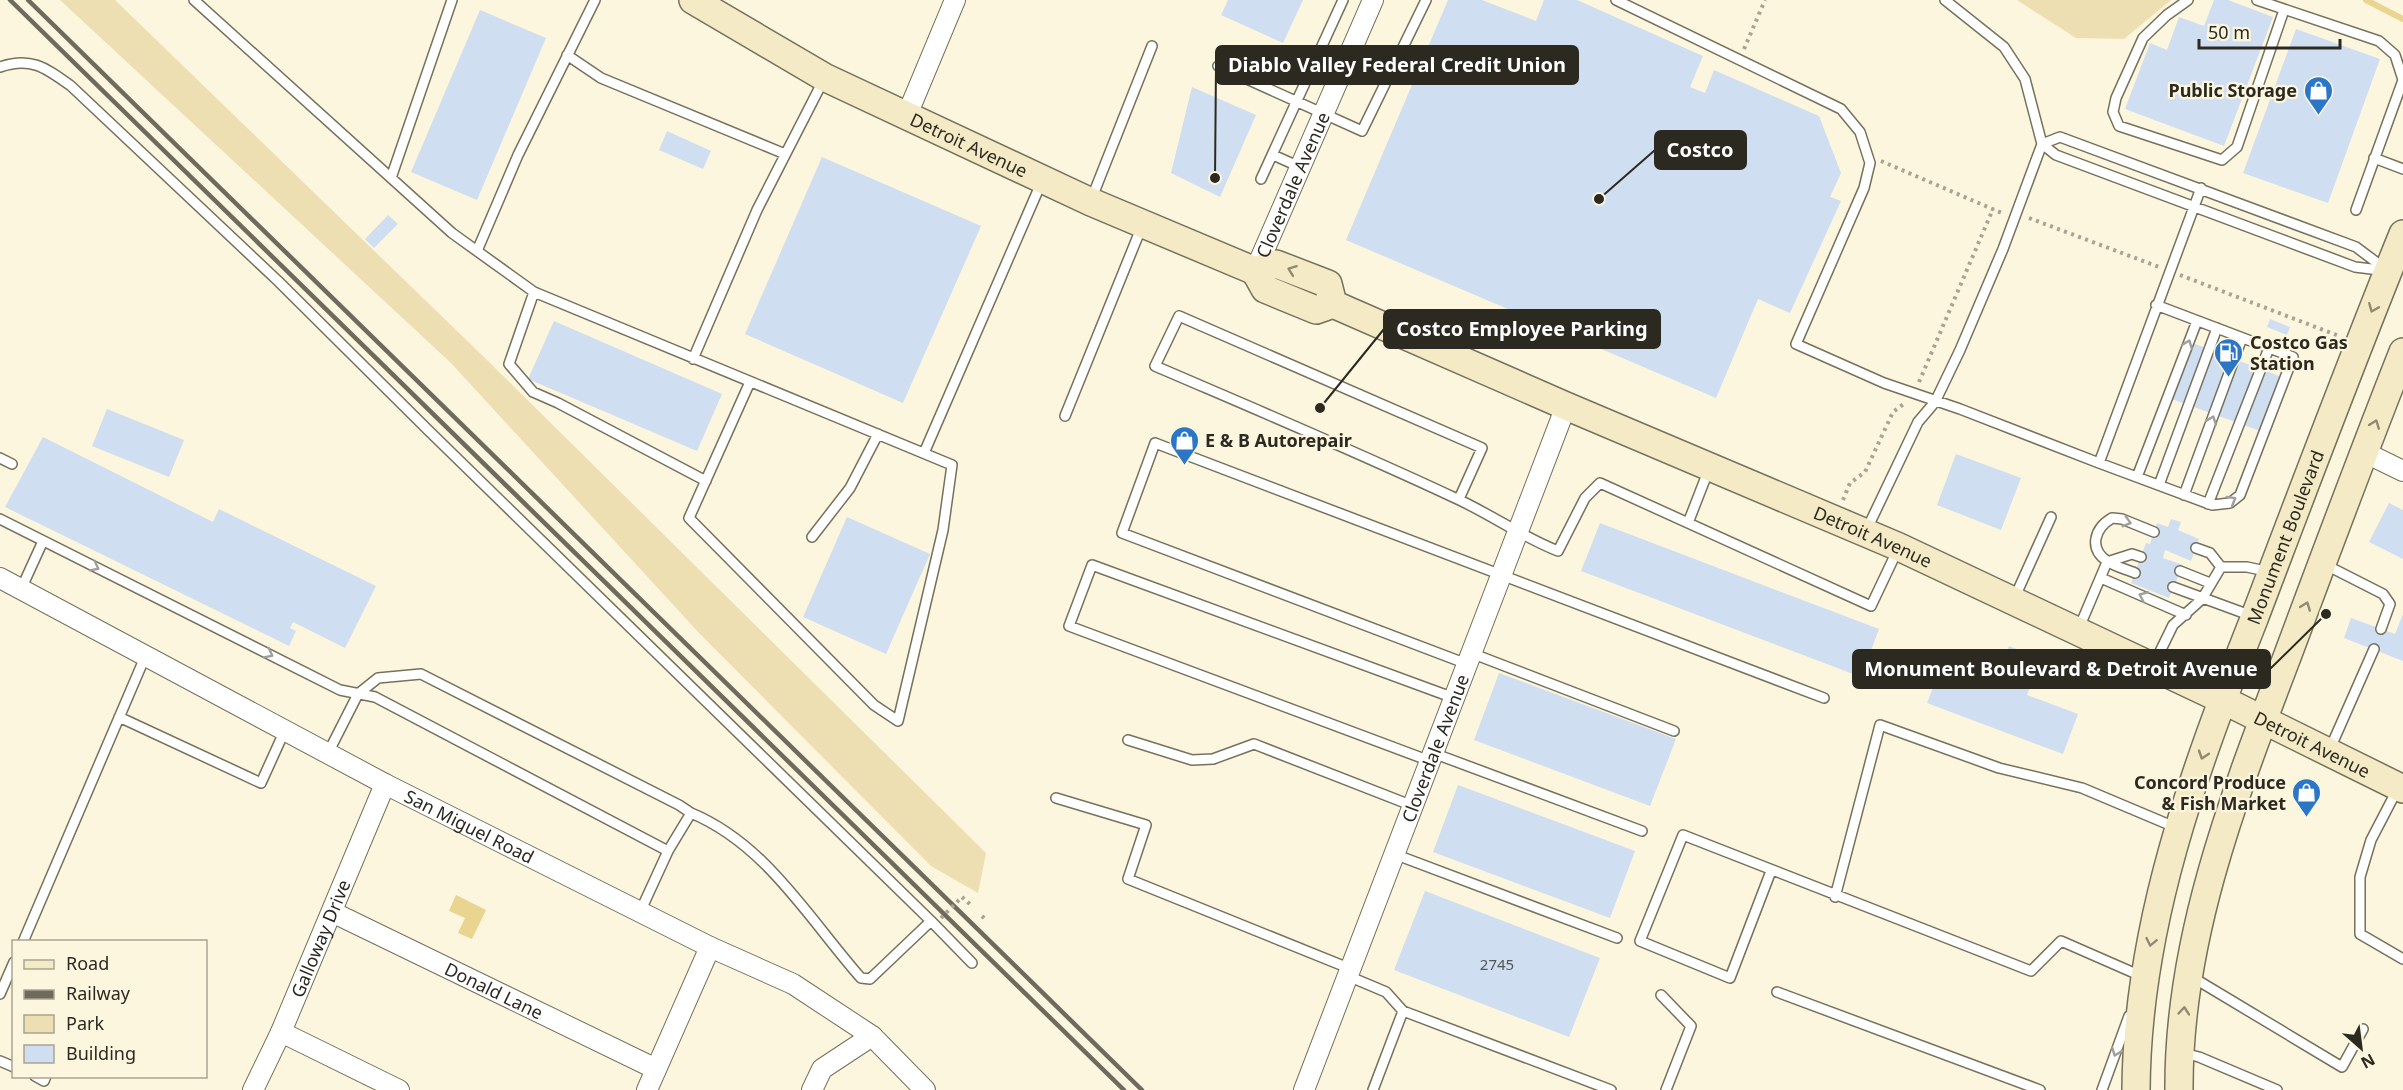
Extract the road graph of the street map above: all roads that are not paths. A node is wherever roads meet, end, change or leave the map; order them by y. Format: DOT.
graph roads {
  1 [pos="195,0"];
  2 [pos="452,0"];
  3 [pos="595,0"];
  4 [pos="693,0"];
  5 [pos="955,0"];
  6 [pos="1343,0"];
  7 [pos="1373,0"];
  8 [pos="1426,0"];
  9 [pos="1616,0"];
  10 [pos="1945,0"];
  11 [pos="2188,0"];
  12 [pos="2257,0"];
  13 [pos="2284,10"];
  14 [pos="1152,46"];
  15 [pos="567,56"];
  16 [pos="1218,66"];
  17 [pos="0,67"];
  18 [pos="825,77"];
  19 [pos="1297,100"];
  20 [pos="1323,113"];
  21 [pos="906,115"];
  22 [pos="2042,144"];
  23 [pos="785,154"];
  24 [pos="1273,155"];
  25 [pos="2374,158"];
  26 [pos="1300,167"];
  27 [pos="2403,169"];
  28 [pos="391,177"];
  29 [pos="1043,179"];
  30 [pos="1261,179"];
  31 [pos="2201,188"];
  32 [pos="1091,202"];
  33 [pos="2193,206"];
  34 [pos="2356,210"];
  35 [pos="1143,224"];
  36 [pos="2403,234"];
  37 [pos="477,251"];
  38 [pos="1255,270"];
  39 [pos="2388,271"];
  40 [pos="534,292"];
  41 [pos="2156,306"];
  42 [pos="2197,321"];
  43 [pos="2217,328"];
  44 [pos="2242,338"];
  45 [pos="2269,348"];
  46 [pos="2403,352"];
  47 [pos="693,359"];
  48 [pos="750,382"];
  49 [pos="1935,402"];
  50 [pos="1566,406"];
  51 [pos="1065,416"];
  52 [pos="878,434"];
  53 [pos="2364,452"];
  54 [pos="924,453"];
  55 [pos="0,458"];
  56 [pos="2099,463"];
  57 [pos="12,464"];
  58 [pos="1710,467"];
  59 [pos="2403,471"];
  60 [pos="2137,477"];
  61 [pos="706,481"];
  62 [pos="2159,485"];
  63 [pos="2184,495"];
  64 [pos="1460,499"];
  65 [pos="2208,504"];
  66 [pos="2051,517"];
  67 [pos="0,519"];
  68 [pos="1688,523"];
  69 [pos="1518,530"];
  70 [pos="2154,532"];
  71 [pos="1865,533"];
  72 [pos="812,537"];
  73 [pos="43,541"];
  74 [pos="1899,547"];
  75 [pos="2196,548"];
  76 [pos="2141,557"];
  77 [pos="2108,562"];
  78 [pos="2322,563"];
  79 [pos="2222,567"];
  80 [pos="2180,572"];
  81 [pos="2270,572"];
  82 [pos="2135,573"];
  83 [pos="1501,575"];
  84 [pos="0,578"];
  85 [pos="2101,578"];
  86 [pos="2210,583"];
  87 [pos="22,587"];
  88 [pos="2173,588"];
  89 [pos="2202,599"];
  90 [pos="2013,601"];
  91 [pos="2186,615"];
  92 [pos="2254,616"];
  93 [pos="2381,629"];
  94 [pos="2078,631"];
  95 [pos="2374,649"];
  96 [pos="145,657"];
  97 [pos="1469,659"];
  98 [pos="2153,667"];
  99 [pos="358,694"];
  100 [pos="1454,698"];
  101 [pos="1824,698"];
  102 [pos="2221,699"];
  103 [pos="119,717"];
  104 [pos="2263,720"];
  105 [pos="285,730"];
  106 [pos="1674,730"];
  107 [pos="1128,740"];
  108 [pos="2328,752"];
  109 [pos="328,753"];
  110 [pos="1431,757"];
  111 [pos="385,783"];
  112 [pos="2401,788"];
  113 [pos="1056,798"];
  114 [pos="1413,806"];
  115 [pos="691,813"];
  116 [pos="2178,828"];
  117 [pos="1642,831"];
  118 [pos="668,851"];
  119 [pos="1394,854"];
  120 [pos="1771,871"];
  121 [pos="1835,897"];
  122 [pos="332,912"];
  123 [pos="640,912"];
  124 [pos="931,921"];
  125 [pos="1617,938"];
  126 [pos="23,940"];
  127 [pos="710,947"];
  128 [pos="2403,959"];
  129 [pos="972,963"];
  130 [pos="12,967"];
  131 [pos="1349,973"];
  132 [pos="2188,975"];
  133 [pos="2144,977"];
  134 [pos="1777,992"];
  135 [pos="0,994"];
  136 [pos="1661,995"];
  137 [pos="1403,1011"];
  138 [pos="2362,1029"];
  139 [pos="281,1032"];
  140 [pos="872,1035"];
  141 [pos="2181,1053"];
  142 [pos="656,1070"];
  143 [pos="253,1090"];
  144 [pos="399,1090"];
  145 [pos="647,1090"];
  146 [pos="812,1090"];
  147 [pos="925,1090"];
  148 [pos="1304,1090"];
  149 [pos="1373,1090"];
  150 [pos="1611,1090"];
  151 [pos="1666,1090"];
  152 [pos="2040,1090"];
  153 [pos="2102,1090"];
  154 [pos="2136,1090"];
  155 [pos="2179,1090"];
  156 [pos="2277,1090"];
  1 -- 28 [label="lane"];
  2 -- 28 [label="lane"];
  3 -- 15 [label="lane"];
  4 -- 18 [label="street, Detroit Avenue"];
  5 -- 21 [label="street"];
  6 -- 19 [label="lane"];
  7 -- 20 [label="street, Cloverdale Avenue"];
  8 -- 20 [label="lane"];
  9 -- 49 [label="lane"];
  10 -- 22 [label="lane"];
  11 -- 13 [label="lane"];
  12 -- 13 [label="lane"];
  13 -- 25 [label="lane"];
  14 -- 32 [label="lane"];
  15 -- 23 [label="lane"];
  15 -- 37 [label="lane"];
  16 -- 19 [label="lane"];
  17 -- 124 [label="lane"];
  18 -- 21 [label="street, Detroit Avenue"];
  18 -- 23 [label="lane"];
  19 -- 20 [label="lane"];
  19 -- 24 [label="lane"];
  20 -- 26 [label="street, Cloverdale Avenue"];
  21 -- 29 [label="street, Detroit Avenue"];
  22 -- 31 [label="lane"];
  22 -- 33 [label="lane"];
  22 -- 49 [label="lane"];
  23 -- 47 [label="lane"];
  24 -- 26 [label="lane"];
  24 -- 30 [label="lane"];
  25 -- 27 [label="lane"];
  25 -- 34 [label="lane"];
  26 -- 38 [label="street, Cloverdale Avenue"];
  28 -- 37 [label="lane"];
  29 -- 32 [label="street, Detroit Avenue"];
  29 -- 54 [label="lane"];
  31 -- 33 [label="lane"];
  31 -- 39 [label="lane"];
  32 -- 35 [label="street, Detroit Avenue"];
  33 -- 39 [label="lane"];
  33 -- 41 [label="lane"];
  35 -- 38 [label="street, Detroit Avenue"];
  35 -- 51 [label="lane"];
  36 -- 39 [label="street, Monument Boulevard"];
  37 -- 40 [label="lane"];
  38 -- 50 [label="street, Detroit Avenue"];
  39 -- 81 [label="street, Monument Boulevard, one-way"];
  40 -- 47 [label="lane"];
  40 -- 61 [label="lane"];
  41 -- 42 [label="lane"];
  41 -- 56 [label="lane"];
  42 -- 43 [label="lane"];
  60 -- 42 [label="lane, one-way"];
  43 -- 44 [label="lane"];
  43 -- 62 [label="lane"];
  44 -- 45 [label="lane"];
  63 -- 44 [label="lane, one-way"];
  45 -- 65 [label="lane"];
  65 -- 45 [label="lane, one-way"];
  53 -- 46 [label="street, one-way"];
  47 -- 48 [label="lane"];
  48 -- 52 [label="lane"];
  48 -- 61 [label="lane"];
  49 -- 56 [label="lane"];
  49 -- 71 [label="lane"];
  50 -- 58 [label="street, Detroit Avenue"];
  50 -- 69 [label="street, Cloverdale Avenue"];
  52 -- 54 [label="lane"];
  52 -- 72 [label="lane"];
  53 -- 59 [label="street"];
  53 -- 78 [label="street"];
  54 -- 61 [label="lane"];
  55 -- 57 [label="lane"];
  56 -- 60 [label="lane"];
  58 -- 68 [label="lane"];
  58 -- 71 [label="street, Detroit Avenue"];
  60 -- 62 [label="lane"];
  62 -- 63 [label="lane"];
  63 -- 65 [label="lane"];
  64 -- 64 [label="lane"];
  64 -- 69 [label="lane"];
  66 -- 90 [label="lane"];
  67 -- 73 [label="lane"];
  68 -- 69 [label="lane"];
  68 -- 74 [label="lane"];
  69 -- 83 [label="street, Cloverdale Avenue"];
  77 -- 70 [label="lane, one-way"];
  71 -- 74 [label="street, Detroit Avenue"];
  73 -- 87 [label="lane"];
  73 -- 99 [label="lane, one-way"];
  74 -- 90 [label="street, Detroit Avenue"];
  75 -- 79 [label="lane"];
  76 -- 77 [label="lane"];
  77 -- 82 [label="lane"];
  77 -- 85 [label="lane"];
  78 -- 93 [label="lane"];
  104 -- 78 [label="street, one-way"];
  79 -- 81 [label="lane"];
  79 -- 86 [label="lane"];
  80 -- 86 [label="lane"];
  81 -- 92 [label="street, Monument Boulevard"];
  83 -- 97 [label="street, Cloverdale Avenue"];
  83 -- 97 [label="lane"];
  83 -- 101 [label="lane"];
  84 -- 87 [label="street, San Miguel Road"];
  91 -- 85 [label="lane, one-way"];
  85 -- 94 [label="lane"];
  86 -- 89 [label="lane"];
  87 -- 96 [label="street, San Miguel Road"];
  88 -- 89 [label="lane"];
  89 -- 91 [label="lane"];
  89 -- 92 [label="lane"];
  90 -- 94 [label="street, Detroit Avenue"];
  91 -- 98 [label="lane"];
  92 -- 102 [label="street, Monument Boulevard"];
  94 -- 98 [label="street, Detroit Avenue"];
  95 -- 108 [label="lane"];
  96 -- 103 [label="lane"];
  96 -- 105 [label="street, San Miguel Road"];
  97 -- 100 [label="street, Cloverdale Avenue"];
  97 -- 106 [label="lane"];
  98 -- 102 [label="street, Detroit Avenue"];
  99 -- 109 [label="lane"];
  99 -- 115 [label="lane"];
  99 -- 118 [label="lane"];
  100 -- 110 [label="street, Cloverdale Avenue"];
  100 -- 110 [label="lane"];
  102 -- 104 [label="street, Detroit Avenue"];
  102 -- 116 [label="street, Monument Boulevard, one-way"];
  103 -- 105 [label="lane"];
  103 -- 126 [label="lane"];
  104 -- 108 [label="street, Detroit Avenue"];
  104 -- 132 [label="street"];
  105 -- 109 [label="street, San Miguel Road"];
  107 -- 114 [label="lane"];
  108 -- 112 [label="street, Detroit Avenue"];
  109 -- 111 [label="street, San Miguel Road"];
  110 -- 114 [label="street, Cloverdale Avenue"];
  110 -- 117 [label="lane"];
  111 -- 122 [label="street, Galloway Drive"];
  111 -- 123 [label="street, San Miguel Road"];
  112 -- 128 [label="lane"];
  113 -- 131 [label="lane"];
  114 -- 119 [label="street, Cloverdale Avenue"];
  115 -- 118 [label="lane"];
  115 -- 124 [label="lane"];
  116 -- 121 [label="lane"];
  116 -- 133 [label="street, Monument Boulevard, one-way"];
  118 -- 123 [label="lane"];
  119 -- 125 [label="lane"];
  119 -- 131 [label="street, Cloverdale Avenue"];
  120 -- 120 [label="lane"];
  120 -- 121 [label="lane"];
  121 -- 133 [label="lane"];
  122 -- 139 [label="street, Galloway Drive"];
  122 -- 142 [label="street, Donald Lane"];
  123 -- 127 [label="street, San Miguel Road"];
  124 -- 129 [label="lane"];
  127 -- 140 [label="street, San Miguel Road"];
  127 -- 142 [label="street"];
  130 -- 135 [label="lane"];
  131 -- 137 [label="lane"];
  131 -- 148 [label="street, Cloverdale Avenue"];
  132 -- 138 [label="lane"];
  141 -- 132 [label="street, one-way"];
  133 -- 153 [label="lane, one-way"];
  133 -- 154 [label="street, Monument Boulevard"];
  134 -- 152 [label="lane"];
  136 -- 151 [label="lane"];
  137 -- 149 [label="lane"];
  137 -- 150 [label="lane"];
  139 -- 143 [label="street, Galloway Drive"];
  139 -- 144 [label="street"];
  140 -- 146 [label="street"];
  140 -- 147 [label="street, San Miguel Road"];
  141 -- 155 [label="street"];
  141 -- 156 [label="lane"];
  142 -- 145 [label="street"];
}
